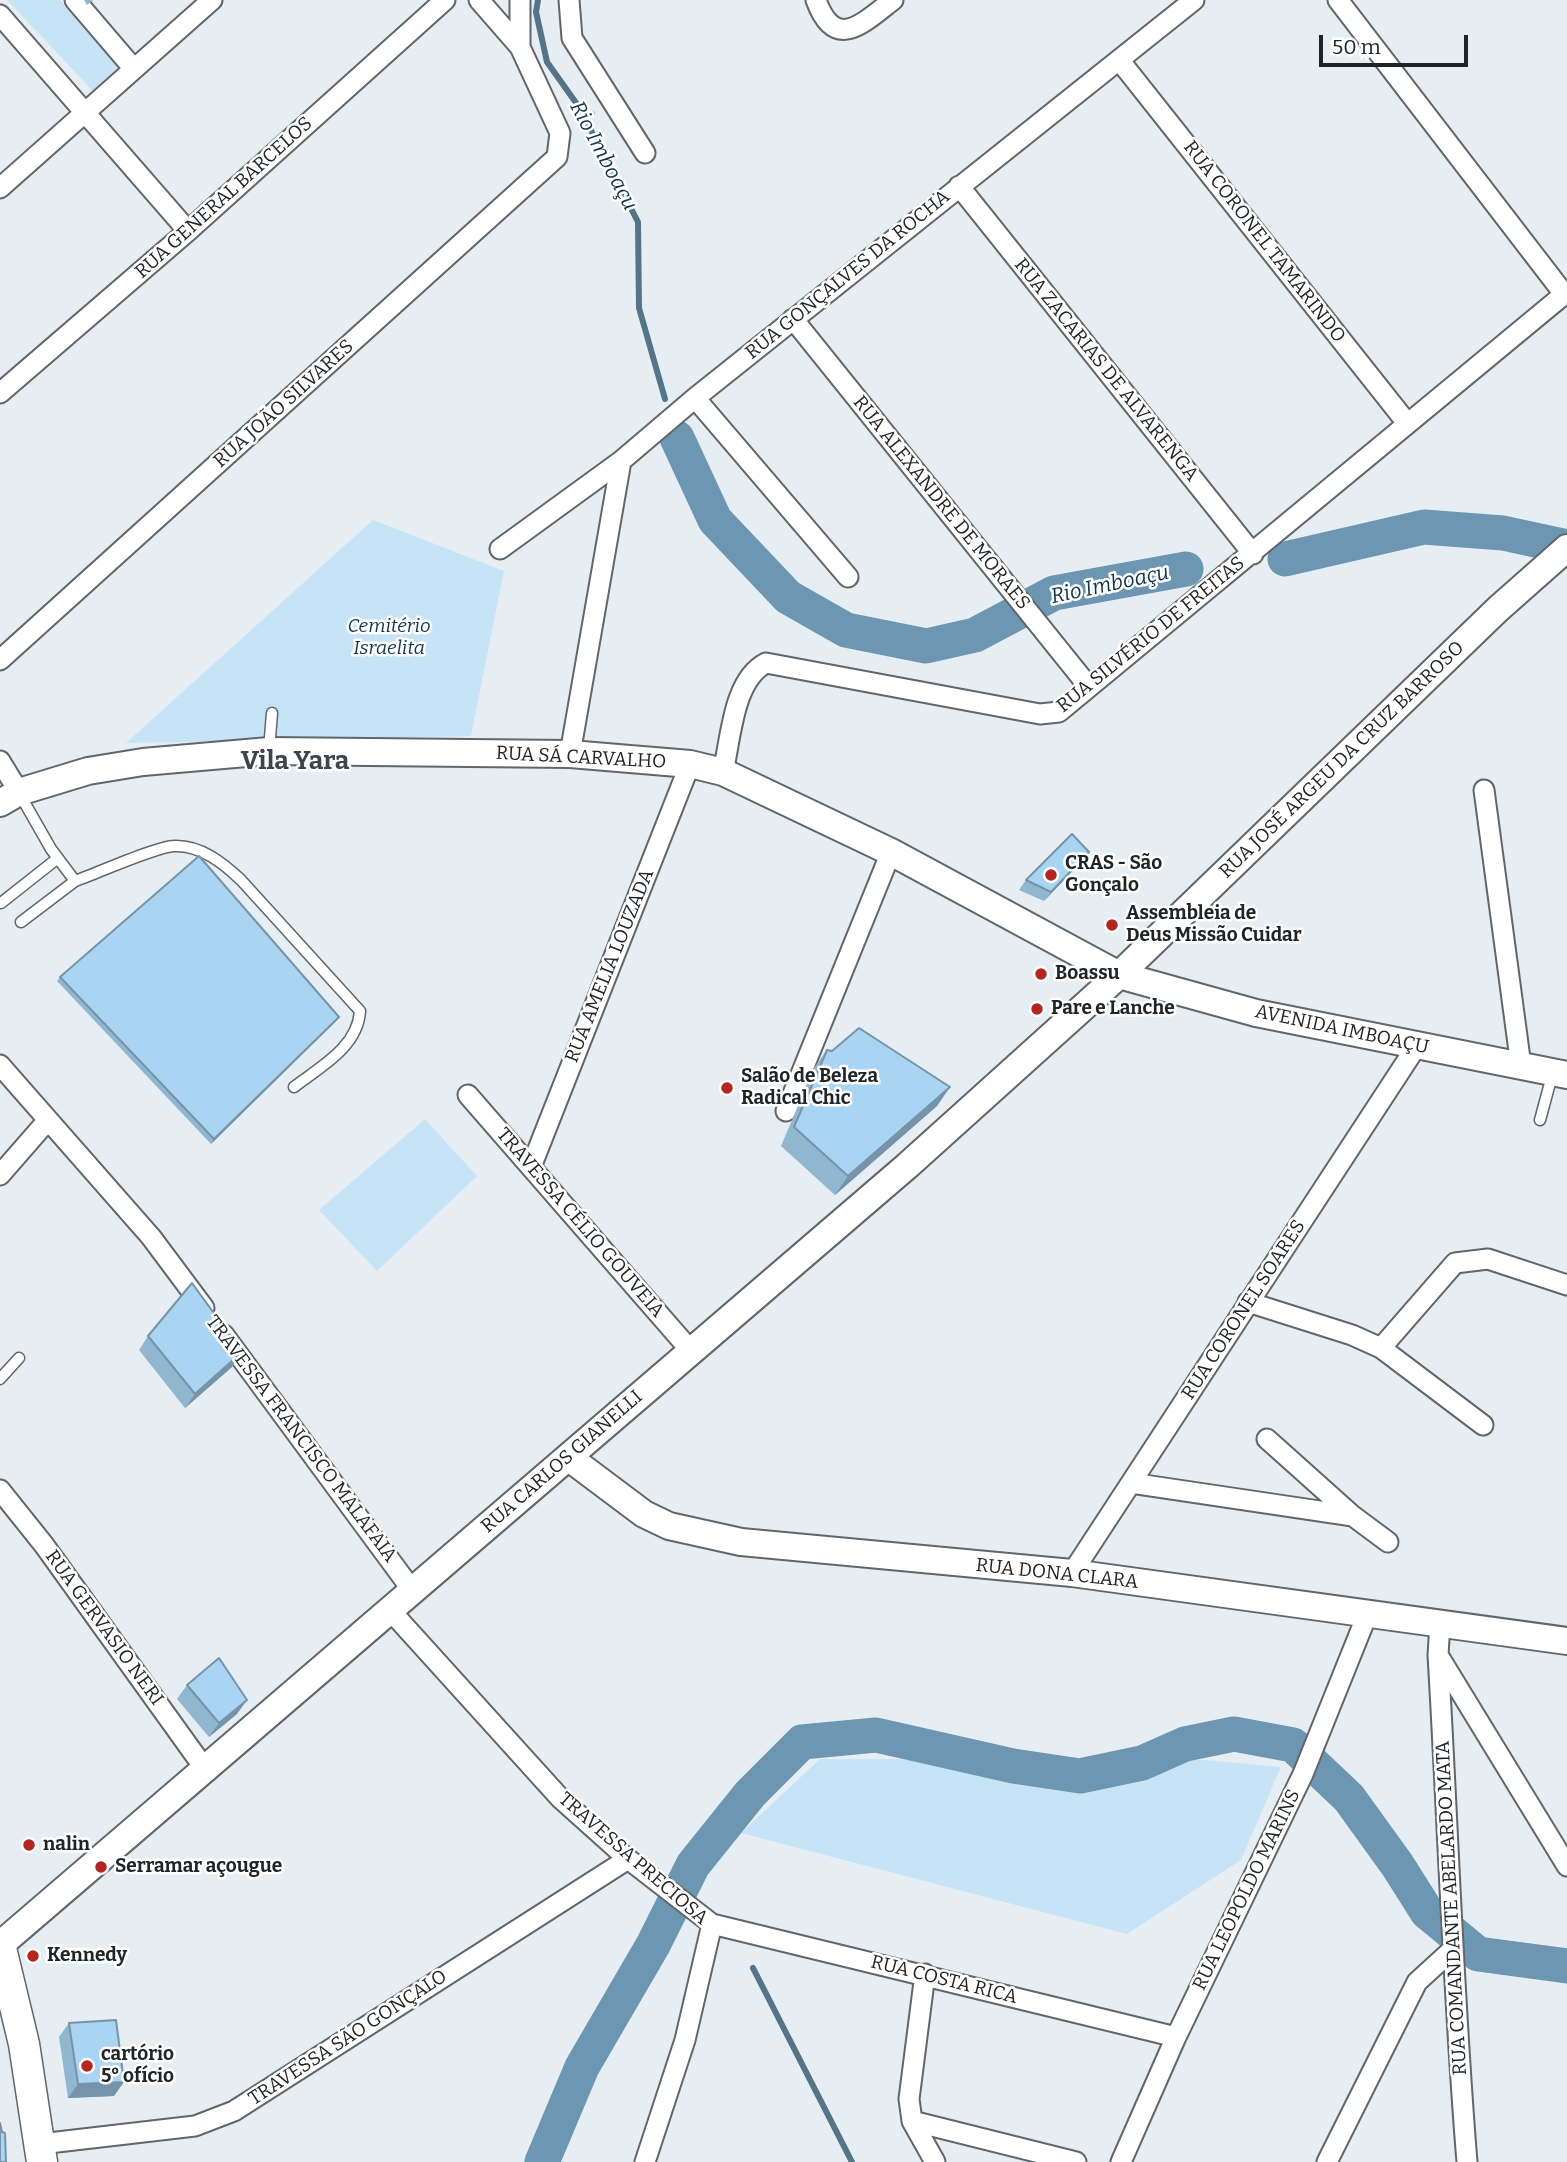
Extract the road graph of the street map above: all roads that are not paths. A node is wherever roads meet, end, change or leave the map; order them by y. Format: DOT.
graph roads {
  1 [pos="75,0"];
  2 [pos="212,0"];
  3 [pos="445,0"];
  4 [pos="479,0"];
  5 [pos="520,0"];
  6 [pos="569,0"];
  7 [pos="816,0"];
  8 [pos="893,0"];
  9 [pos="1194,0"];
  10 [pos="1338,0"];
  11 [pos="0,15"];
  12 [pos="520,47"];
  13 [pos="1120,61"];
  14 [pos="134,69"];
  15 [pos="85,113"];
  16 [pos="645,153"];
  17 [pos="959,186"];
  18 [pos="0,188"];
  19 [pos="188,231"];
  20 [pos="1566,293"];
  21 [pos="793,319"];
  22 [pos="0,393"];
  23 [pos="695,398"];
  24 [pos="1407,423"];
  25 [pos="621,461"];
  26 [pos="500,549"];
  27 [pos="1253,554"];
  28 [pos="1559,555"];
  29 [pos="848,577"];
  30 [pos="0,660"];
  31 [pos="1089,687"];
  32 [pos="272,713"];
  33 [pos="269,751"];
  34 [pos="570,754"];
  35 [pos="0,761"];
  36 [pos="690,764"];
  37 [pos="723,772"];
  38 [pos="1485,790"];
  39 [pos="10,797"];
  40 [pos="891,852"];
  41 [pos="58,858"];
  42 [pos="75,881"];
  43 [pos="1,903"];
  44 [pos="21,922"];
  45 [pos="1119,975"];
  46 [pos="1416,1046"];
  47 [pos="0,1065"];
  48 [pos="1521,1066"];
  49 [pos="1560,1073"];
  50 [pos="294,1087"];
  51 [pos="468,1095"];
  52 [pos="786,1111"];
  53 [pos="48,1120"];
  54 [pos="1540,1120"];
  55 [pos="531,1167"];
  56 [pos="0,1175"];
  57 [pos="1567,1285"];
  58 [pos="1248,1302"];
  59 [pos="1381,1348"];
  60 [pos="691,1351"];
  61 [pos="19,1358"];
  62 [pos="0,1379"];
  63 [pos="1483,1425"];
  64 [pos="1267,1439"];
  65 [pos="568,1457"];
  66 [pos="1131,1483"];
  67 [pos="0,1490"];
  68 [pos="1353,1516"];
  69 [pos="1388,1542"];
  70 [pos="1072,1573"];
  71 [pos="412,1590"];
  72 [pos="390,1609"];
  73 [pos="1367,1615"];
  74 [pos="1440,1623"];
  75 [pos="1567,1641"];
  76 [pos="1438,1655"];
  77 [pos="205,1769"];
  78 [pos="628,1859"];
  79 [pos="1567,1866"];
  80 [pos="705,1920"];
  81 [pos="1451,1939"];
  82 [pos="0,1945"];
  83 [pos="925,1974"];
  84 [pos="1176,2037"];
  85 [pos="912,2121"];
  86 [pos="41,2153"];
  87 [pos="645,2162"];
  88 [pos="935,2162"];
  89 [pos="1076,2162"];
  90 [pos="1121,2162"];
  91 [pos="1327,2162"];
  92 [pos="1467,2162"];
  1 -- 14 [label="street"];
  2 -- 14 [label="street"];
  3 -- 19 [label="street, RUA GENERAL BARCELOS"];
  4 -- 12 [label="street"];
  5 -- 12 [label="street"];
  6 -- 16 [label="street"];
  7 -- 8 [label="street"];
  9 -- 13 [label="street, RUA GONÇALVES DA ROCHA"];
  10 -- 20 [label="street"];
  11 -- 15 [label="street"];
  12 -- 30 [label="street, RUA JOÃO SILVARES"];
  13 -- 17 [label="street, RUA GONÇALVES DA ROCHA"];
  13 -- 24 [label="street, RUA CORONEL TAMARINDO"];
  14 -- 15 [label="street"];
  15 -- 18 [label="street"];
  15 -- 19 [label="street"];
  17 -- 21 [label="street, RUA GONÇALVES DA ROCHA"];
  17 -- 27 [label="street, RUA ZACARIAS DE ALVARENGA"];
  19 -- 22 [label="street, RUA GENERAL BARCELOS"];
  20 -- 24 [label="street, RUA SILVÉRIO DE FREITAS"];
  21 -- 23 [label="street, RUA GONÇALVES DA ROCHA"];
  21 -- 31 [label="street, RUA ALEXANDRE DE MORAES"];
  23 -- 25 [label="street, RUA GONÇALVES DA ROCHA"];
  23 -- 29 [label="street"];
  24 -- 27 [label="street, RUA SILVÉRIO DE FREITAS"];
  25 -- 26 [label="street, RUA GONÇALVES DA ROCHA"];
  25 -- 34 [label="street"];
  27 -- 31 [label="street, RUA SILVÉRIO DE FREITAS"];
  28 -- 45 [label="street, RUA JOSÉ ARGEU DA CRUZ BARROSO"];
  31 -- 37 [label="street, RUA SILVÉRIO DE FREITAS"];
  32 -- 33 [label="lane"];
  33 -- 34 [label="street, RUA SÁ CARVALHO"];
  33 -- 39 [label="street, RUA SÁ CARVALHO"];
  34 -- 36 [label="street, RUA SÁ CARVALHO"];
  35 -- 39 [label="street"];
  36 -- 37 [label="street, RUA SÁ CARVALHO"];
  36 -- 55 [label="street, RUA AMELIA LOUZADA"];
  37 -- 40 [label="street, RUA SÁ CARVALHO"];
  38 -- 48 [label="street"];
  39 -- 41 [label="lane"];
  40 -- 45 [label="street, RUA SÁ CARVALHO"];
  40 -- 52 [label="street"];
  41 -- 42 [label="lane"];
  41 -- 43 [label="lane"];
  42 -- 44 [label="lane"];
  42 -- 50 [label="lane"];
  45 -- 46 [label="street, AVENIDA IMBOAÇU"];
  45 -- 60 [label="street, RUA CARLOS GIANELLI"];
  46 -- 48 [label="street, AVENIDA IMBOAÇU"];
  46 -- 58 [label="street, RUA CORONEL SOARES"];
  47 -- 53 [label="street, TRAVESSA FRANCISCO MALAFAIA"];
  48 -- 49 [label="street, AVENIDA IMBOAÇU"];
  49 -- 54 [label="lane"];
  51 -- 55 [label="street, TRAVESSA CÉLIO GOUVEIA"];
  53 -- 56 [label="street"];
  53 -- 71 [label="street, TRAVESSA FRANCISCO MALAFAIA"];
  55 -- 60 [label="street, TRAVESSA CÉLIO GOUVEIA"];
  57 -- 59 [label="street"];
  58 -- 59 [label="street"];
  58 -- 66 [label="street, RUA CORONEL SOARES"];
  59 -- 63 [label="street"];
  60 -- 65 [label="street, RUA CARLOS GIANELLI"];
  61 -- 62 [label="lane"];
  64 -- 68 [label="street"];
  65 -- 70 [label="street, RUA DONA CLARA"];
  65 -- 71 [label="street, RUA CARLOS GIANELLI"];
  66 -- 68 [label="street"];
  66 -- 70 [label="street, RUA CORONEL SOARES"];
  67 -- 77 [label="street, RUA GERVASIO NERI"];
  68 -- 69 [label="street"];
  70 -- 73 [label="street, RUA DONA CLARA"];
  71 -- 72 [label="street, RUA CARLOS GIANELLI"];
  72 -- 77 [label="street, RUA CARLOS GIANELLI"];
  72 -- 78 [label="street, TRAVESSA PRECIOSA"];
  73 -- 74 [label="street, RUA DONA CLARA"];
  73 -- 84 [label="street, RUA LEOPOLDO MARINS"];
  74 -- 75 [label="street, RUA DONA CLARA"];
  74 -- 76 [label="street, RUA COMANDANTE ABELARDO MATA"];
  76 -- 79 [label="street"];
  76 -- 81 [label="street, RUA COMANDANTE ABELARDO MATA"];
  77 -- 82 [label="street, RUA CARLOS GIANELLI"];
  78 -- 80 [label="street, TRAVESSA PRECIOSA"];
  78 -- 86 [label="street, TRAVESSA SÃO GONÇALO"];
  80 -- 83 [label="street, RUA COSTA RICA"];
  80 -- 87 [label="street, TRAVESSA PRECIOSA"];
  81 -- 91 [label="street"];
  81 -- 92 [label="street, RUA COMANDANTE ABELARDO MATA"];
  82 -- 86 [label="main road"];
  83 -- 84 [label="street, RUA COSTA RICA"];
  83 -- 85 [label="street"];
  84 -- 90 [label="street, RUA LEOPOLDO MARINS"];
  85 -- 88 [label="street"];
  85 -- 89 [label="street"];
}
